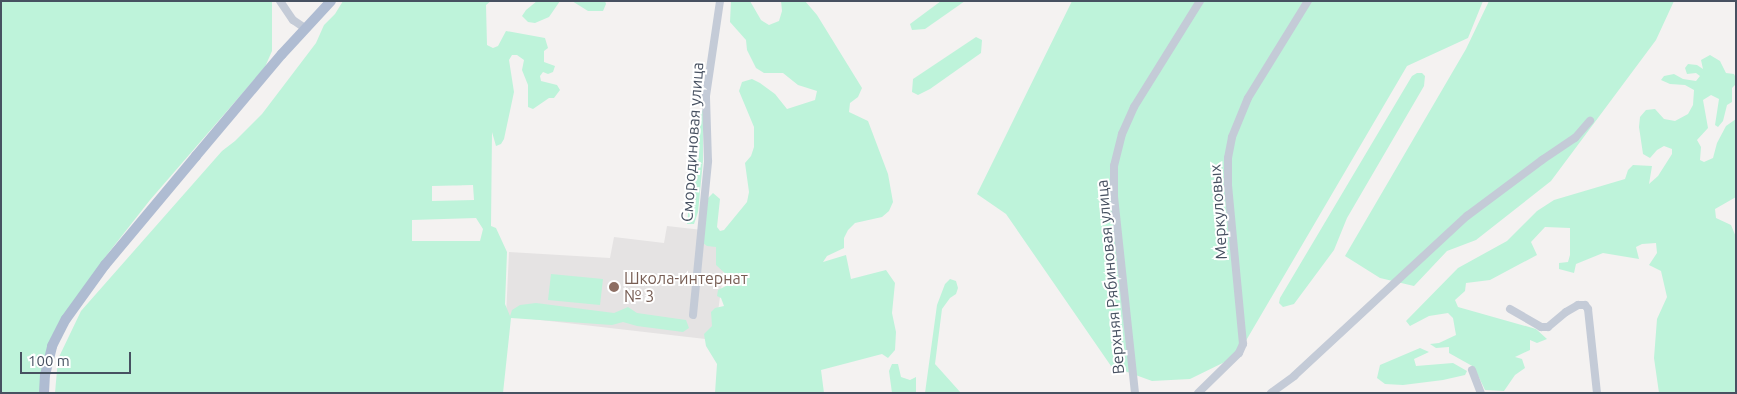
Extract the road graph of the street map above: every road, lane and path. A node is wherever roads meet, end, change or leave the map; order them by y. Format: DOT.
graph roads {
  1 [pos="280,1"];
  2 [pos="331,1"];
  3 [pos="720,1"];
  4 [pos="1200,1"];
  5 [pos="1308,1"];
  6 [pos="305,28"];
  7 [pos="1590,121"];
  8 [pos="1510,308"];
  9 [pos="693,316"];
  10 [pos="1472,370"];
  11 [pos="44,393"];
  12 [pos="1135,393"];
  13 [pos="1198,393"];
  14 [pos="1271,393"];
  15 [pos="1481,393"];
  16 [pos="1597,393"];
  1 -- 6 [label="street"];
  2 -- 6 [label="main road"];
  3 -- 9 [label="street, Смородиновая улица"];
  4 -- 12 [label="street, Верхняя Рябиновая улица"];
  5 -- 13 [label="street, Меркуловых"];
  6 -- 11 [label="main road"];
  7 -- 14 [label="street"];
  8 -- 16 [label="street"];
  10 -- 15 [label="street"];
}
